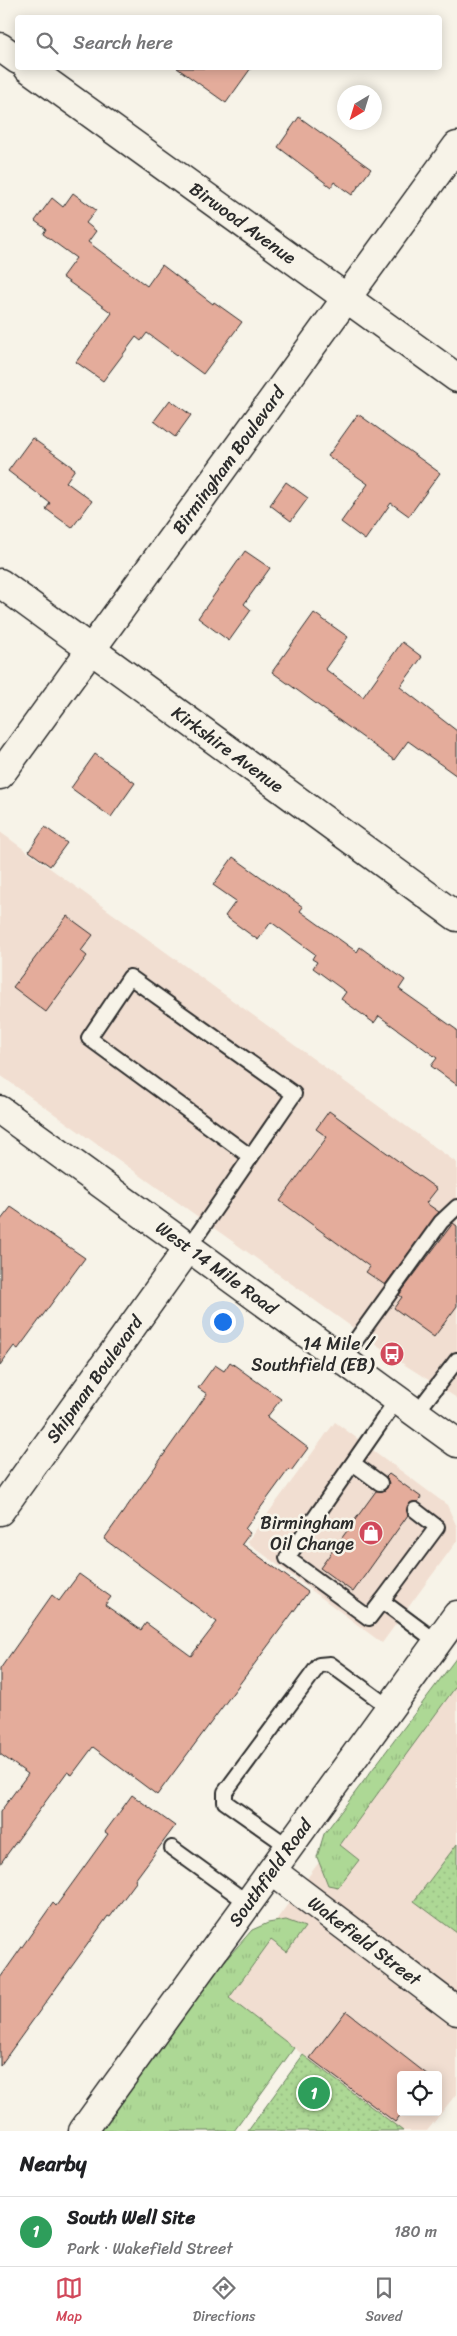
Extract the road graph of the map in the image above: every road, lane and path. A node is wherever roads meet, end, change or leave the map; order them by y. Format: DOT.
graph roads {
  1 [pos="0,47"];
  2 [pos="15,58"];
  3 [pos="31,70"];
  4 [pos="457,146"];
  5 [pos="346,297"];
  6 [pos="457,378"];
  7 [pos="0,583"];
  8 [pos="91,650"];
  9 [pos="0,774"];
  10 [pos="457,917"];
  11 [pos="0,1110"];
  12 [pos="251,1157"];
  13 [pos="457,1207"];
  14 [pos="189,1247"];
  15 [pos="343,1358"];
  16 [pos="457,1360"];
  17 [pos="408,1405"];
  18 [pos="457,1443"];
  19 [pos="354,1464"];
  20 [pos="380,1484"];
  21 [pos="415,1510"];
  22 [pos="0,1511"];
  23 [pos="382,1601"];
  24 [pos="457,1615"];
  25 [pos="436,1642"];
  26 [pos="390,1708"];
  27 [pos="289,1847"];
  28 [pos="172,1848"];
  29 [pos="272,1871"];
  30 [pos="248,1903"];
  31 [pos="457,2011"];
  32 [pos="83,2131"];
  1 -- 2 [label="street"];
  3 -- 5 [label="street, Birwood Avenue"];
  4 -- 5 [label="street, Birmingham Boulevard"];
  5 -- 6 [label="street, Birwood Avenue"];
  5 -- 8 [label="street, Birmingham Boulevard"];
  7 -- 8 [label="street, Kirkshire Avenue"];
  8 -- 9 [label="street, Birmingham Boulevard"];
  8 -- 10 [label="street, Kirkshire Avenue"];
  11 -- 14 [label="street, West 14 Mile Road"];
  12 -- 12 [label="lane"];
  12 -- 14 [label="lane"];
  13 -- 15 [label="lane"];
  14 -- 15 [label="street, West 14 Mile Road"];
  14 -- 22 [label="street, Shipman Boulevard"];
  15 -- 17 [label="street, West 14 Mile Road"];
  16 -- 17 [label="lane"];
  17 -- 18 [label="street, West 14 Mile Road"];
  17 -- 19 [label="lane"];
  19 -- 20 [label="lane"];
  19 -- 23 [label="lane"];
  21 -- 23 [label="lane"];
  23 -- 25 [label="lane"];
  24 -- 25 [label="street, Southfield Road"];
  25 -- 26 [label="street, Southfield Road"];
  26 -- 27 [label="street, Southfield Road"];
  26 -- 27 [label="lane"];
  27 -- 29 [label="street, Southfield Road"];
  28 -- 30 [label="lane"];
  29 -- 30 [label="street, Southfield Road"];
  29 -- 31 [label="street, Wakefield Street"];
  30 -- 32 [label="street, Southfield Road"];
}
